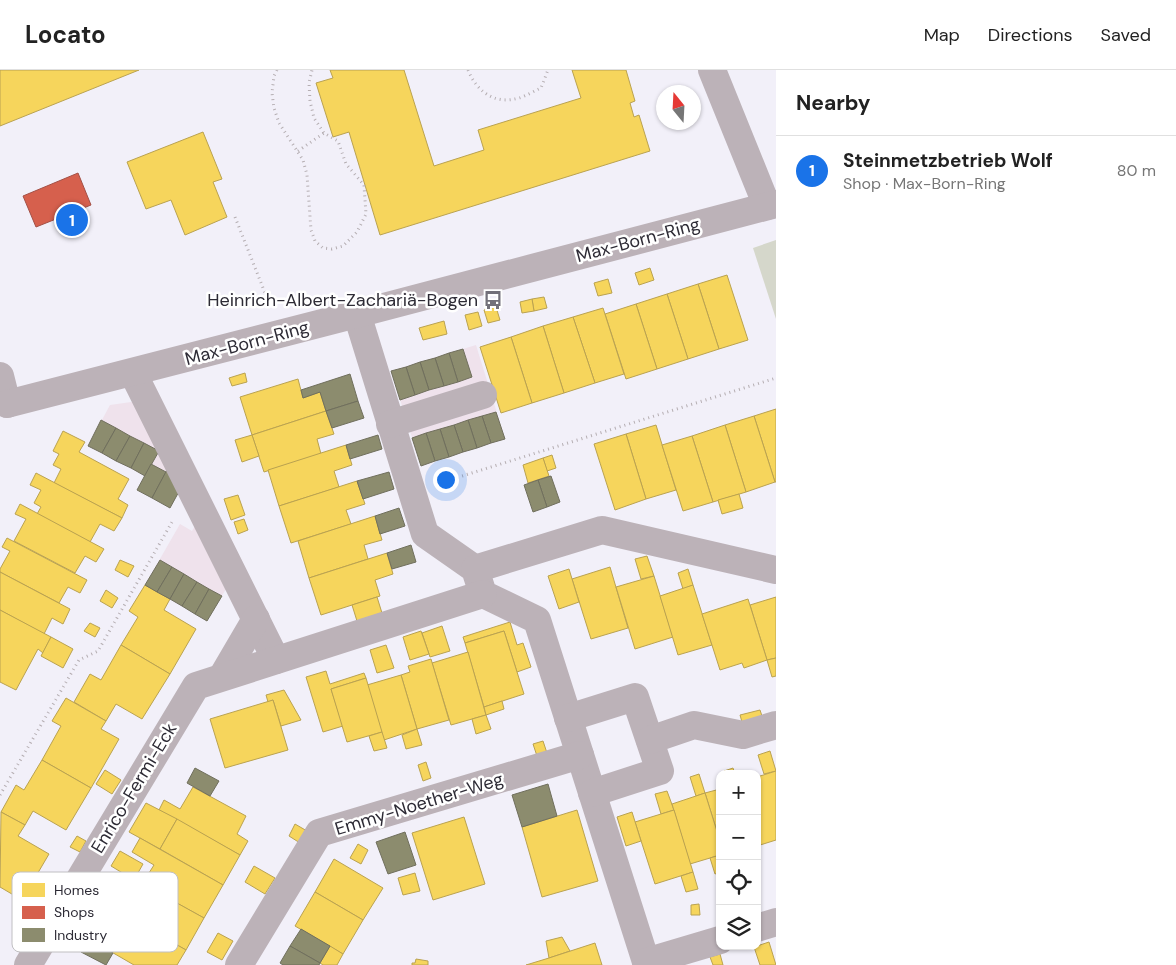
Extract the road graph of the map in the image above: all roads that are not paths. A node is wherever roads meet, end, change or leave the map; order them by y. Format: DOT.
graph roads {
  1 [pos="712,70"];
  2 [pos="772,205"];
  3 [pos="357,314"];
  4 [pos="133,373"];
  5 [pos="0,376"];
  6 [pos="483,395"];
  7 [pos="4,414"];
  8 [pos="390,424"];
  9 [pos="475,569"];
  10 [pos="776,570"];
  11 [pos="483,594"];
  12 [pos="256,619"];
  13 [pos="276,660"];
  14 [pos="222,677"];
  15 [pos="568,718"];
  16 [pos="776,725"];
  17 [pos="650,740"];
  18 [pos="580,755"];
  19 [pos="592,793"];
  20 [pos="84,872"];
  21 [pos="776,922"];
  22 [pos="761,927"];
  23 [pos="716,941"];
  24 [pos="36,952"];
  25 [pos="647,964"];
  26 [pos="28,965"];
  27 [pos="239,965"];
  1 -- 2 [label="street"];
  2 -- 3 [label="street, Max-Born-Ring"];
  3 -- 4 [label="street, Max-Born-Ring"];
  3 -- 8 [label="street"];
  4 -- 7 [label="street, Max-Born-Ring"];
  4 -- 12 [label="street"];
  5 -- 7 [label="street"];
  6 -- 8 [label="street"];
  8 -- 9 [label="street"];
  9 -- 10 [label="street"];
  9 -- 11 [label="street"];
  11 -- 13 [label="street, Enrico-Fermi-Eck"];
  11 -- 15 [label="street"];
  12 -- 13 [label="street"];
  12 -- 14 [label="street"];
  13 -- 14 [label="street, Enrico-Fermi-Eck"];
  14 -- 20 [label="street, Enrico-Fermi-Eck"];
  15 -- 17 [label="street"];
  15 -- 18 [label="street"];
  16 -- 17 [label="street"];
  17 -- 19 [label="street"];
  18 -- 19 [label="street"];
  18 -- 27 [label="street, Emmy-Noether-Weg"];
  19 -- 25 [label="street"];
  21 -- 22 [label="street"];
  23 -- 25 [label="street"];
  24 -- 26 [label="street, Enrico-Fermi-Eck"];
}
